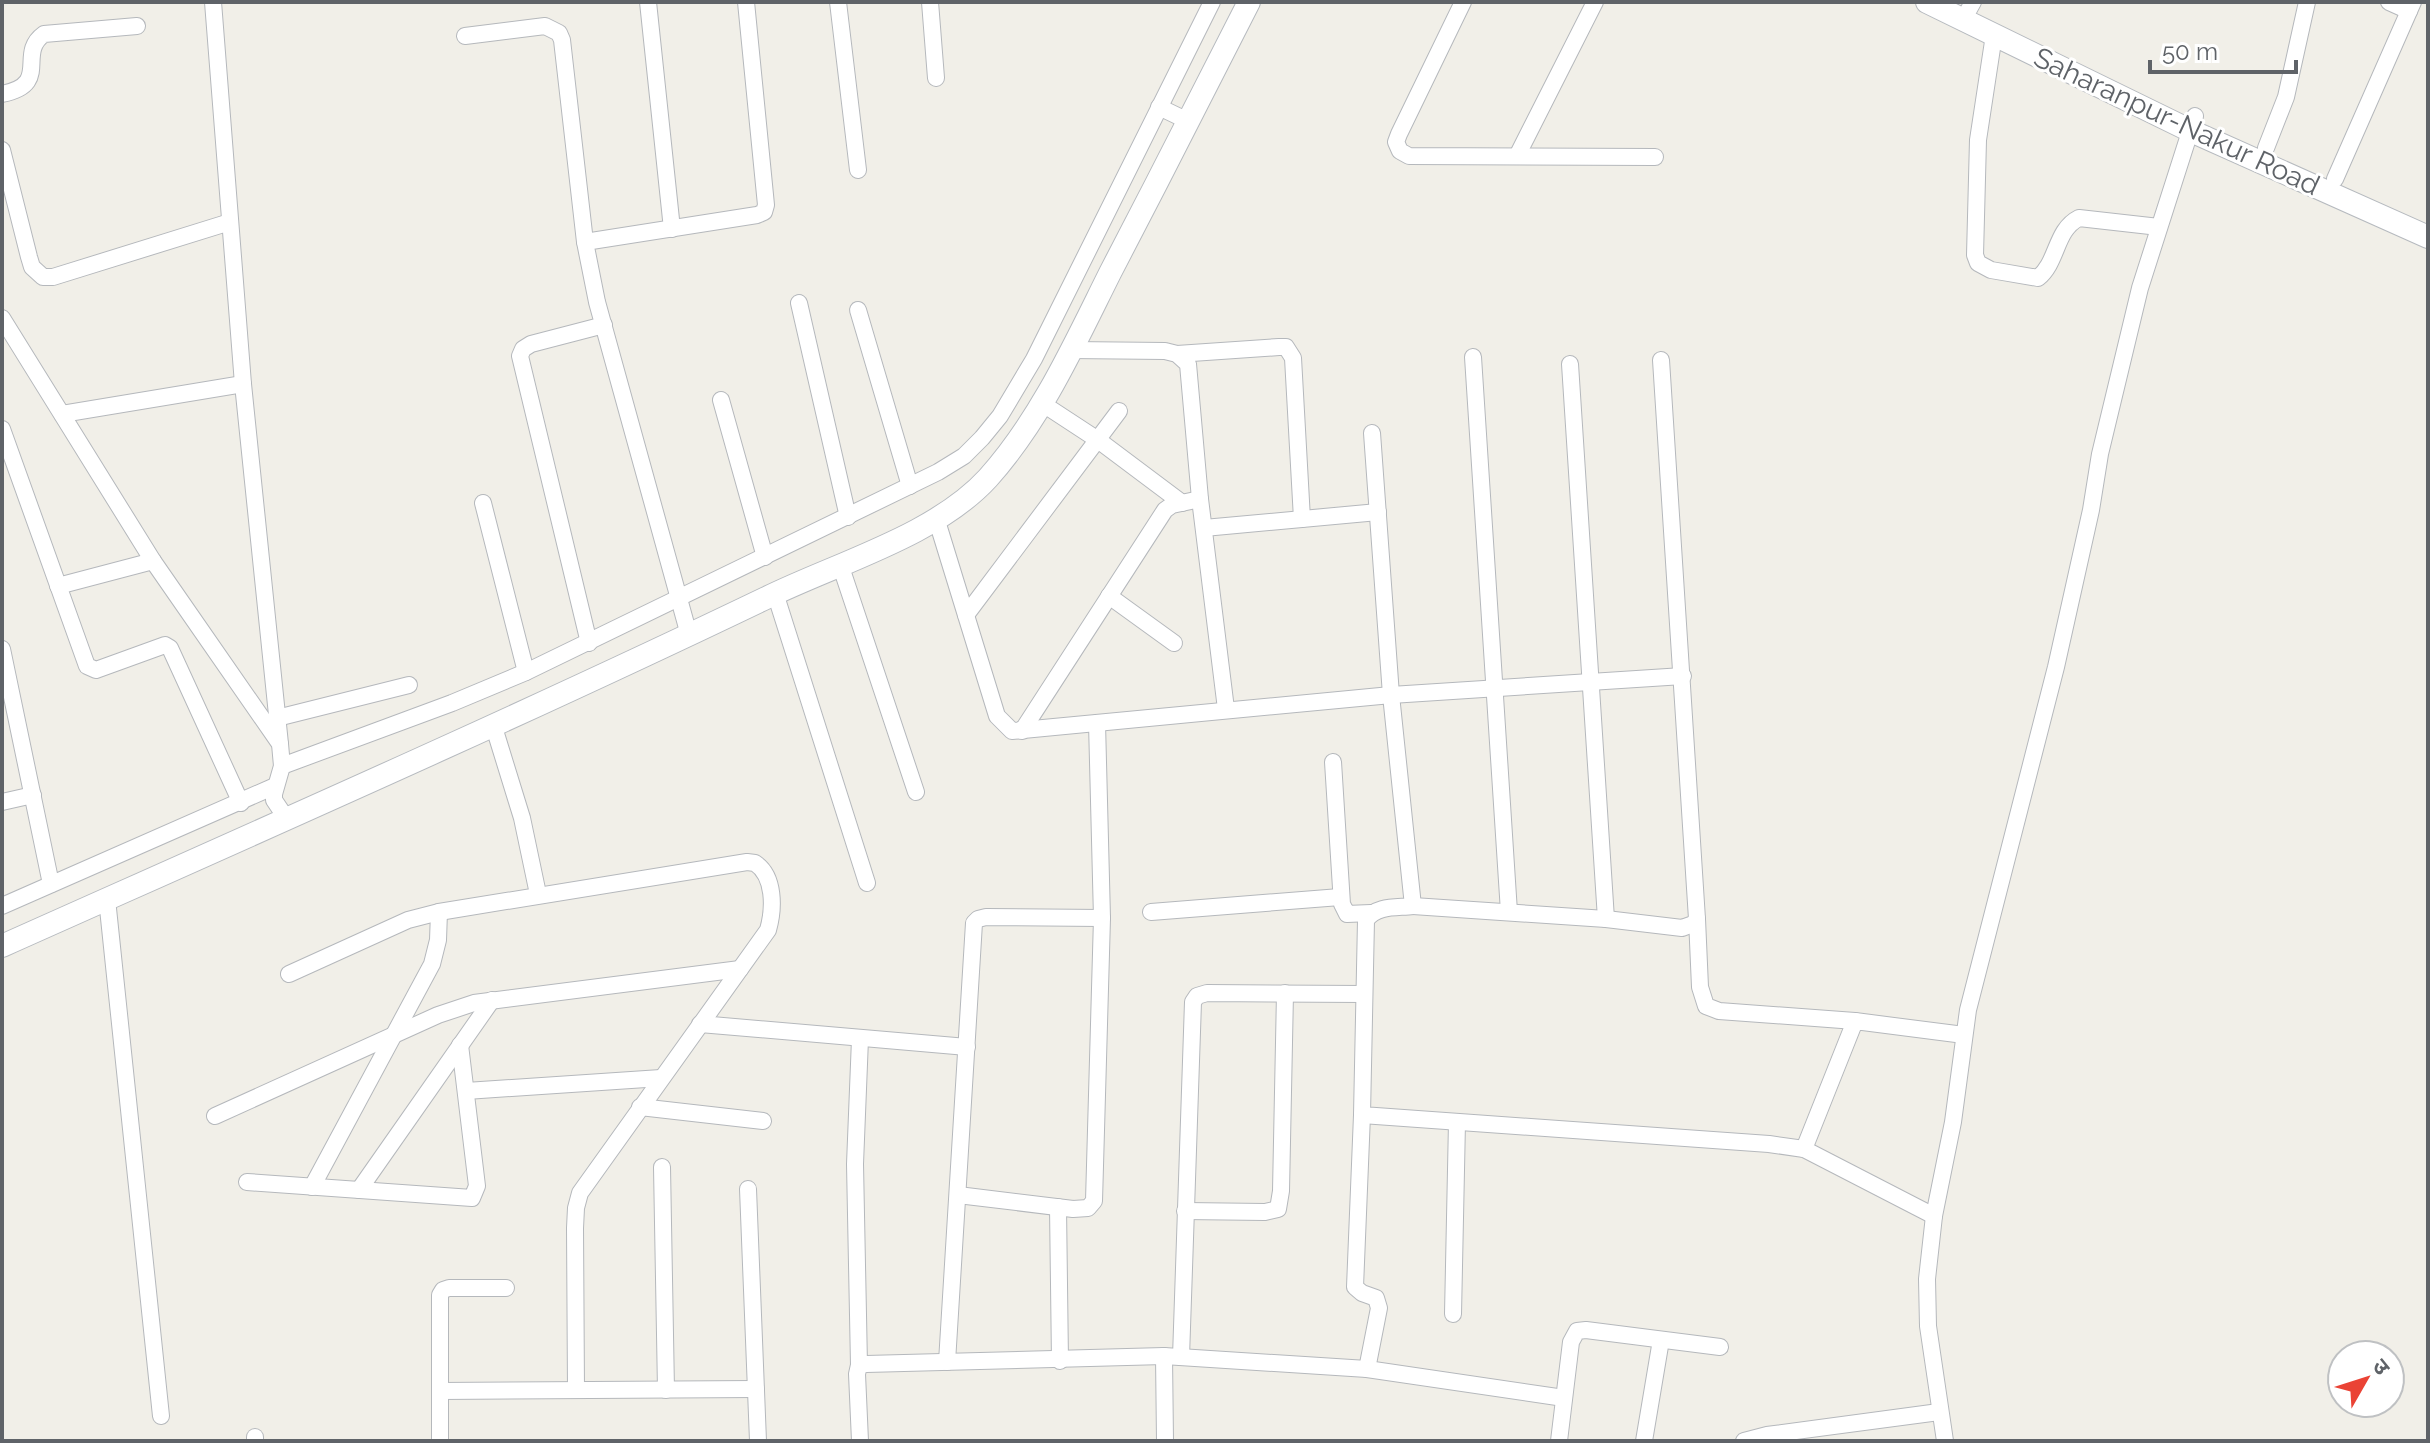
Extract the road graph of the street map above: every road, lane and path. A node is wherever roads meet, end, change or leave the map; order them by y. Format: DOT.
graph roads {
  1 [pos="213,2"];
  2 [pos="648,2"];
  3 [pos="746,2"];
  4 [pos="838,2"];
  5 [pos="930,2"];
  6 [pos="1195,2"];
  7 [pos="1212,2"];
  8 [pos="1249,2"];
  9 [pos="1463,2"];
  10 [pos="1595,2"];
  11 [pos="1927,2"];
  12 [pos="2307,2"];
  13 [pos="2389,2"];
  14 [pos="2411,7"];
  15 [pos="1966,8"];
  16 [pos="1201,24"];
  17 [pos="137,26"];
  18 [pos="1994,35"];
  19 [pos="465,36"];
  20 [pos="936,78"];
  21 [pos="2,94"];
  22 [pos="1174,115"];
  23 [pos="2193,124"];
  24 [pos="2266,148"];
  25 [pos="2,150"];
  26 [pos="1517,156"];
  27 [pos="1655,157"];
  28 [pos="858,170"];
  29 [pos="2335,179"];
  30 [pos="2428,221"];
  31 [pos="230,222"];
  32 [pos="2159,227"];
  33 [pos="672,229"];
  34 [pos="2428,237"];
  35 [pos="585,242"];
  36 [pos="799,303"];
  37 [pos="858,310"];
  38 [pos="2,318"];
  39 [pos="604,325"];
  40 [pos="1071,350"];
  41 [pos="1177,354"];
  42 [pos="1473,357"];
  43 [pos="1661,360"];
  44 [pos="1570,364"];
  45 [pos="243,384"];
  46 [pos="721,400"];
  47 [pos="1040,402"];
  48 [pos="1119,411"];
  49 [pos="62,414"];
  50 [pos="2,429"];
  51 [pos="1372,433"];
  52 [pos="1098,440"];
  53 [pos="910,486"];
  54 [pos="1200,499"];
  55 [pos="483,503"];
  56 [pos="1182,503"];
  57 [pos="1378,512"];
  58 [pos="848,517"];
  59 [pos="1302,519"];
  60 [pos="937,521"];
  61 [pos="1204,528"];
  62 [pos="765,557"];
  63 [pos="153,561"];
  64 [pos="840,564"];
  65 [pos="58,586"];
  66 [pos="775,593"];
  67 [pos="1109,596"];
  68 [pos="680,603"];
  69 [pos="966,615"];
  70 [pos="688,631"];
  71 [pos="589,643"];
  72 [pos="1174,643"];
  73 [pos="2,649"];
  74 [pos="526,672"];
  75 [pos="1683,676"];
  76 [pos="1589,681"];
  77 [pos="409,685"];
  78 [pos="1495,689"];
  79 [pos="1391,695"];
  80 [pos="1226,709"];
  81 [pos="9,713"];
  82 [pos="277,718"];
  83 [pos="1097,723"];
  84 [pos="493,724"];
  85 [pos="1022,731"];
  86 [pos="280,744"];
  87 [pos="1333,762"];
  88 [pos="282,766"];
  89 [pos="916,792"];
  90 [pos="33,795"];
  91 [pos="2,802"];
  92 [pos="241,803"];
  93 [pos="280,804"];
  94 [pos="867,883"];
  95 [pos="51,884"];
  96 [pos="538,894"];
  97 [pos="1340,897"];
  98 [pos="107,899"];
  99 [pos="2,906"];
  100 [pos="1413,906"];
  101 [pos="439,912"];
  102 [pos="1151,912"];
  103 [pos="1509,912"];
  104 [pos="1371,913"];
  105 [pos="1102,918"];
  106 [pos="1606,919"];
  107 [pos="1697,919"];
  108 [pos="2,946"];
  109 [pos="740,969"];
  110 [pos="289,974"];
  111 [pos="1285,993"];
  112 [pos="1364,994"];
  113 [pos="492,1000"];
  114 [pos="1855,1021"];
  115 [pos="700,1024"];
  116 [pos="1964,1035"];
  117 [pos="391,1039"];
  118 [pos="860,1039"];
  119 [pos="460,1045"];
  120 [pos="967,1047"];
  121 [pos="661,1078"];
  122 [pos="466,1091"];
  123 [pos="640,1107"];
  124 [pos="1362,1115"];
  125 [pos="215,1116"];
  126 [pos="763,1121"];
  127 [pos="1457,1122"];
  128 [pos="1804,1149"];
  129 [pos="662,1167"];
  130 [pos="247,1182"];
  131 [pos="312,1187"];
  132 [pos="748,1189"];
  133 [pos="359,1190"];
  134 [pos="958,1195"];
  135 [pos="1058,1207"];
  136 [pos="1185,1211"];
  137 [pos="1934,1216"];
  138 [pos="506,1288"];
  139 [pos="1453,1314"];
  140 [pos="1661,1340"];
  141 [pos="1720,1347"];
  142 [pos="1173,1357"];
  143 [pos="1060,1361"];
  144 [pos="947,1362"];
  145 [pos="859,1365"];
  146 [pos="1367,1369"];
  147 [pos="756,1389"];
  148 [pos="576,1390"];
  149 [pos="666,1390"];
  150 [pos="440,1391"];
  151 [pos="1564,1398"];
  152 [pos="1939,1412"];
  153 [pos="161,1416"];
  154 [pos="440,1441"];
  155 [pos="758,1441"];
  156 [pos="860,1441"];
  157 [pos="1165,1441"];
  158 [pos="1559,1441"];
  159 [pos="1644,1441"];
  160 [pos="1744,1441"];
  161 [pos="1945,1441"];
  1 -- 31 [label="street"];
  2 -- 33 [label="street"];
  3 -- 33 [label="street"];
  4 -- 28 [label="street"];
  5 -- 20 [label="street"];
  6 -- 16 [label="street"];
  7 -- 16 [label="street"];
  8 -- 22 [label="street"];
  9 -- 26 [label="street"];
  10 -- 26 [label="street"];
  11 -- 15 [label="street, Saharanpur-Nakur Road"];
  12 -- 24 [label="street"];
  13 -- 14 [label="street"];
  14 -- 29 [label="street"];
  15 -- 18 [label="street, Saharanpur-Nakur Road"];
  15 -- 23 [label="street, Saharanpur-Nakur Road"];
  16 -- 22 [label="street"];
  17 -- 21 [label="street"];
  18 -- 23 [label="street, Saharanpur-Nakur Road"];
  18 -- 32 [label="street"];
  19 -- 35 [label="street"];
  22 -- 40 [label="street"];
  22 -- 53 [label="street"];
  23 -- 24 [label="street, Saharanpur-Nakur Road"];
  23 -- 32 [label="street"];
  23 -- 34 [label="street, Saharanpur-Nakur Road"];
  24 -- 29 [label="street, Saharanpur-Nakur Road"];
  25 -- 31 [label="street"];
  26 -- 27 [label="street"];
  29 -- 30 [label="street, Saharanpur-Nakur Road"];
  31 -- 45 [label="street"];
  32 -- 116 [label="street"];
  33 -- 35 [label="street"];
  35 -- 39 [label="street"];
  36 -- 58 [label="street"];
  37 -- 53 [label="street"];
  38 -- 49 [label="street"];
  39 -- 68 [label="street"];
  39 -- 71 [label="street"];
  40 -- 41 [label="street"];
  40 -- 47 [label="street"];
  41 -- 54 [label="street"];
  41 -- 59 [label="street"];
  42 -- 78 [label="street"];
  43 -- 75 [label="street"];
  44 -- 76 [label="street"];
  45 -- 49 [label="street"];
  45 -- 82 [label="street"];
  46 -- 62 [label="street"];
  47 -- 52 [label="street"];
  47 -- 60 [label="street"];
  48 -- 52 [label="street"];
  49 -- 63 [label="street"];
  50 -- 65 [label="street"];
  51 -- 57 [label="street"];
  52 -- 56 [label="street"];
  52 -- 69 [label="street"];
  53 -- 58 [label="street"];
  54 -- 56 [label="street"];
  54 -- 61 [label="street"];
  55 -- 74 [label="street"];
  56 -- 67 [label="street"];
  57 -- 59 [label="street"];
  57 -- 79 [label="street"];
  58 -- 62 [label="street"];
  59 -- 61 [label="street"];
  60 -- 64 [label="street"];
  60 -- 69 [label="street"];
  61 -- 80 [label="street"];
  62 -- 68 [label="street"];
  63 -- 65 [label="street"];
  63 -- 86 [label="street"];
  64 -- 66 [label="street"];
  64 -- 89 [label="street"];
  65 -- 92 [label="street"];
  66 -- 70 [label="street"];
  66 -- 94 [label="street"];
  67 -- 72 [label="street"];
  67 -- 85 [label="street"];
  68 -- 70 [label="street"];
  68 -- 71 [label="street"];
  69 -- 85 [label="street"];
  70 -- 84 [label="street"];
  71 -- 74 [label="street"];
  73 -- 81 [label="street"];
  74 -- 88 [label="street"];
  75 -- 76 [label="street"];
  75 -- 107 [label="street"];
  76 -- 78 [label="street"];
  76 -- 106 [label="street"];
  77 -- 82 [label="street"];
  78 -- 79 [label="street"];
  78 -- 103 [label="street"];
  79 -- 80 [label="street"];
  79 -- 100 [label="street"];
  80 -- 83 [label="street"];
  81 -- 90 [label="street"];
  82 -- 86 [label="street"];
  83 -- 85 [label="street"];
  83 -- 105 [label="street"];
  84 -- 93 [label="street"];
  84 -- 96 [label="street"];
  86 -- 88 [label="street"];
  87 -- 97 [label="street"];
  88 -- 93 [label="street"];
  90 -- 91 [label="street"];
  90 -- 95 [label="street"];
  92 -- 93 [label="street"];
  92 -- 95 [label="street"];
  93 -- 98 [label="street"];
  95 -- 99 [label="street"];
  96 -- 101 [label="street"];
  96 -- 109 [label="street"];
  97 -- 102 [label="street"];
  97 -- 104 [label="street"];
  98 -- 108 [label="street"];
  98 -- 153 [label="street"];
  100 -- 103 [label="street"];
  100 -- 104 [label="street"];
  101 -- 110 [label="street"];
  101 -- 117 [label="street"];
  103 -- 106 [label="street"];
  104 -- 112 [label="street"];
  105 -- 120 [label="street"];
  105 -- 135 [label="street"];
  106 -- 107 [label="street"];
  107 -- 114 [label="street"];
  109 -- 113 [label="street"];
  109 -- 115 [label="street"];
  111 -- 112 [label="street"];
  111 -- 136 [label="street"];
  111 -- 136 [label="street"];
  112 -- 124 [label="street"];
  113 -- 117 [label="street"];
  113 -- 119 [label="street"];
  114 -- 116 [label="street"];
  114 -- 128 [label="street"];
  115 -- 118 [label="street"];
  115 -- 121 [label="street"];
  116 -- 137 [label="street"];
  117 -- 125 [label="street"];
  117 -- 131 [label="street"];
  118 -- 120 [label="street"];
  118 -- 145 [label="street"];
  119 -- 122 [label="street"];
  119 -- 133 [label="street"];
  120 -- 134 [label="street"];
  121 -- 122 [label="street"];
  121 -- 123 [label="street"];
  122 -- 133 [label="street"];
  123 -- 126 [label="street"];
  123 -- 148 [label="street"];
  124 -- 127 [label="street"];
  124 -- 146 [label="street"];
  127 -- 128 [label="street"];
  127 -- 139 [label="street"];
  128 -- 137 [label="street"];
  129 -- 149 [label="street"];
  130 -- 131 [label="street"];
  131 -- 133 [label="street"];
  132 -- 147 [label="street"];
  134 -- 135 [label="street"];
  134 -- 144 [label="street"];
  135 -- 143 [label="street"];
  136 -- 142 [label="street"];
  137 -- 152 [label="street"];
  138 -- 150 [label="street"];
  140 -- 141 [label="street"];
  140 -- 151 [label="street"];
  140 -- 159 [label="street"];
  142 -- 143 [label="street"];
  142 -- 146 [label="street"];
  142 -- 157 [label="street"];
  143 -- 144 [label="street"];
  144 -- 145 [label="street"];
  145 -- 156 [label="street"];
  146 -- 151 [label="street"];
  147 -- 149 [label="street"];
  147 -- 155 [label="street"];
  148 -- 149 [label="street"];
  148 -- 150 [label="street"];
  150 -- 154 [label="street"];
  151 -- 158 [label="street"];
  152 -- 160 [label="street"];
  152 -- 161 [label="street"];
}
